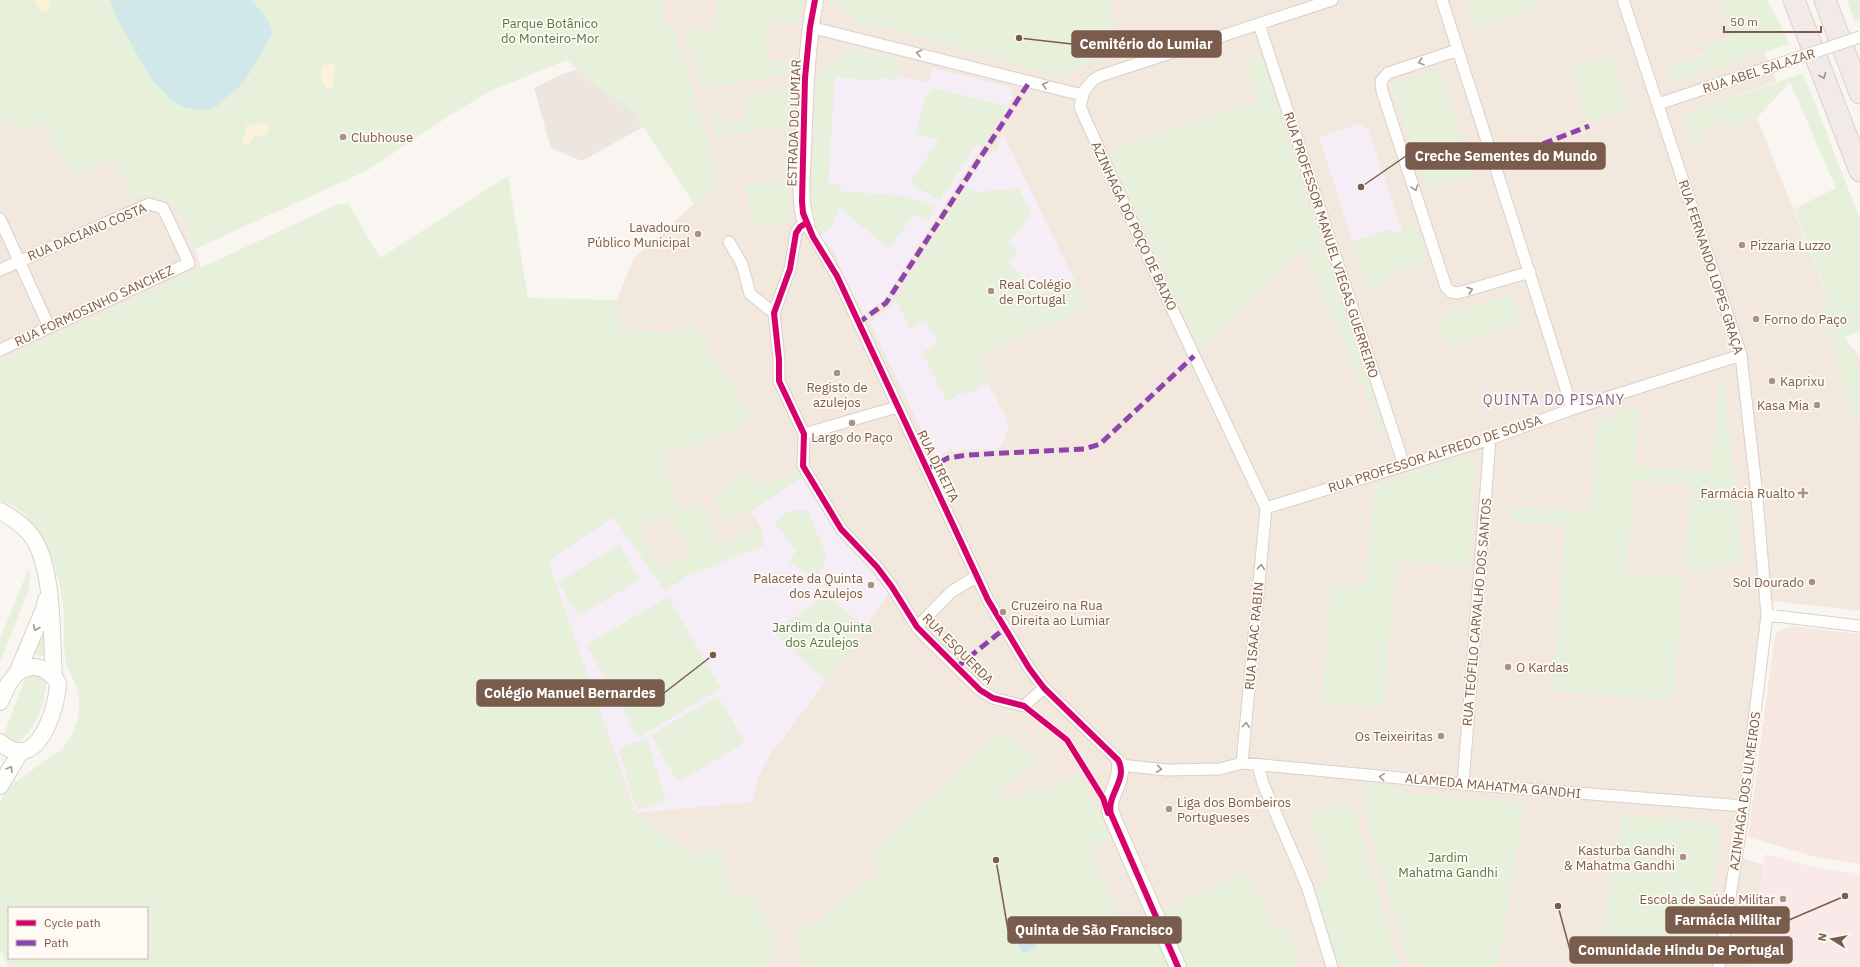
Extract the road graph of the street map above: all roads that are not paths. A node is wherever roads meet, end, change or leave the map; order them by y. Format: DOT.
graph roads {
  1 [pos="815,0"];
  2 [pos="1332,0"];
  3 [pos="1442,0"];
  4 [pos="1623,0"];
  5 [pos="1794,0"];
  6 [pos="1825,0"];
  7 [pos="1259,24"];
  8 [pos="810,27"];
  9 [pos="1860,37"];
  10 [pos="1458,50"];
  11 [pos="1860,93"];
  12 [pos="1082,95"];
  13 [pos="1658,104"];
  14 [pos="1860,171"];
  15 [pos="0,219"];
  16 [pos="806,223"];
  17 [pos="729,242"];
  18 [pos="20,260"];
  19 [pos="188,263"];
  20 [pos="0,270"];
  21 [pos="1530,272"];
  22 [pos="774,313"];
  23 [pos="49,327"];
  24 [pos="0,350"];
  25 [pos="1741,355"];
  26 [pos="897,407"];
  27 [pos="1572,409"];
  28 [pos="804,434"];
  29 [pos="1490,439"];
  30 [pos="1404,465"];
  31 [pos="1266,508"];
  32 [pos="0,511"];
  33 [pos="976,576"];
  34 [pos="49,591"];
  35 [pos="1767,615"];
  36 [pos="1860,626"];
  37 [pos="917,627"];
  38 [pos="17,673"];
  39 [pos="54,677"];
  40 [pos="1044,688"];
  41 [pos="0,702"];
  42 [pos="0,742"];
  43 [pos="21,751"];
  44 [pos="1242,763"];
  45 [pos="1120,765"];
  46 [pos="1258,765"];
  47 [pos="1463,784"];
  48 [pos="0,786"];
  49 [pos="1744,806"];
  50 [pos="1178,967"];
  51 [pos="1332,967"];
  52 [pos="1719,967"];
  1 -- 8 [label="street, ESTRADA DO LUMIAR"];
  2 -- 7 [label="street"];
  3 -- 10 [label="street"];
  4 -- 13 [label="street, RUA FERNANDO LOPES GRAÇA"];
  5 -- 14 [label="highway, one-way"];
  6 -- 11 [label="highway"];
  7 -- 12 [label="street"];
  7 -- 30 [label="street, RUA PROFESSOR MANUEL VIEGAS GUERREIRO"];
  12 -- 8 [label="street, one-way"];
  8 -- 16 [label="street, ESTRADA DO LUMIAR"];
  9 -- 13 [label="street, RUA ABEL SALAZAR, bridge"];
  10 -- 21 [label="street"];
  10 -- 21 [label="street, one-way"];
  12 -- 31 [label="street, AZINHAGA DO POÇO DE BAIXO"];
  13 -- 25 [label="street, RUA FERNANDO LOPES GRAÇA"];
  15 -- 18 [label="street"];
  16 -- 22 [label="street, RUA ESQUERDA"];
  16 -- 26 [label="street, RUA DIREITA"];
  17 -- 22 [label="street"];
  18 -- 19 [label="street, RUA DACIANO COSTA"];
  18 -- 20 [label="street, RUA DACIANO COSTA"];
  18 -- 23 [label="street"];
  19 -- 23 [label="street, RUA FORMOSINHO SANCHEZ"];
  21 -- 27 [label="street"];
  22 -- 28 [label="street, RUA ESQUERDA"];
  23 -- 24 [label="street, RUA FORMOSINHO SANCHEZ"];
  25 -- 27 [label="street, RUA PROFESSOR ALFREDO DE SOUSA"];
  25 -- 35 [label="street, RUA FERNANDO LOPES GRAÇA"];
  26 -- 28 [label="street"];
  26 -- 33 [label="street, RUA DIREITA"];
  27 -- 29 [label="street, RUA PROFESSOR ALFREDO DE SOUSA"];
  28 -- 37 [label="street, RUA ESQUERDA"];
  29 -- 30 [label="street, RUA PROFESSOR ALFREDO DE SOUSA"];
  29 -- 47 [label="street, RUA TEÓFILO CARVALHO DOS SANTOS"];
  30 -- 31 [label="street, RUA PROFESSOR ALFREDO DE SOUSA"];
  44 -- 31 [label="street, RUA ISAAC RABIN, one-way"];
  32 -- 34 [label="street"];
  33 -- 37 [label="street"];
  33 -- 40 [label="street, RUA DIREITA"];
  34 -- 38 [label="street, one-way"];
  34 -- 39 [label="street"];
  35 -- 36 [label="street"];
  35 -- 49 [label="street, AZINHAGA DOS ULMEIROS"];
  37 -- 40 [label="street, RUA ESQUERDA"];
  38 -- 39 [label="street"];
  38 -- 41 [label="street"];
  39 -- 43 [label="street"];
  40 -- 45 [label="street, RUA DIREITA"];
  42 -- 43 [label="street"];
  48 -- 43 [label="street, one-way"];
  45 -- 44 [label="street, one-way"];
  44 -- 46 [label="street, ALAMEDA MAHATMA GANDHI"];
  45 -- 50 [label="street"];
  47 -- 46 [label="street, ALAMEDA MAHATMA GANDHI, one-way"];
  46 -- 51 [label="street"];
  47 -- 49 [label="street, ALAMEDA MAHATMA GANDHI"];
  49 -- 52 [label="street, AZINHAGA DOS ULMEIROS"];
}
